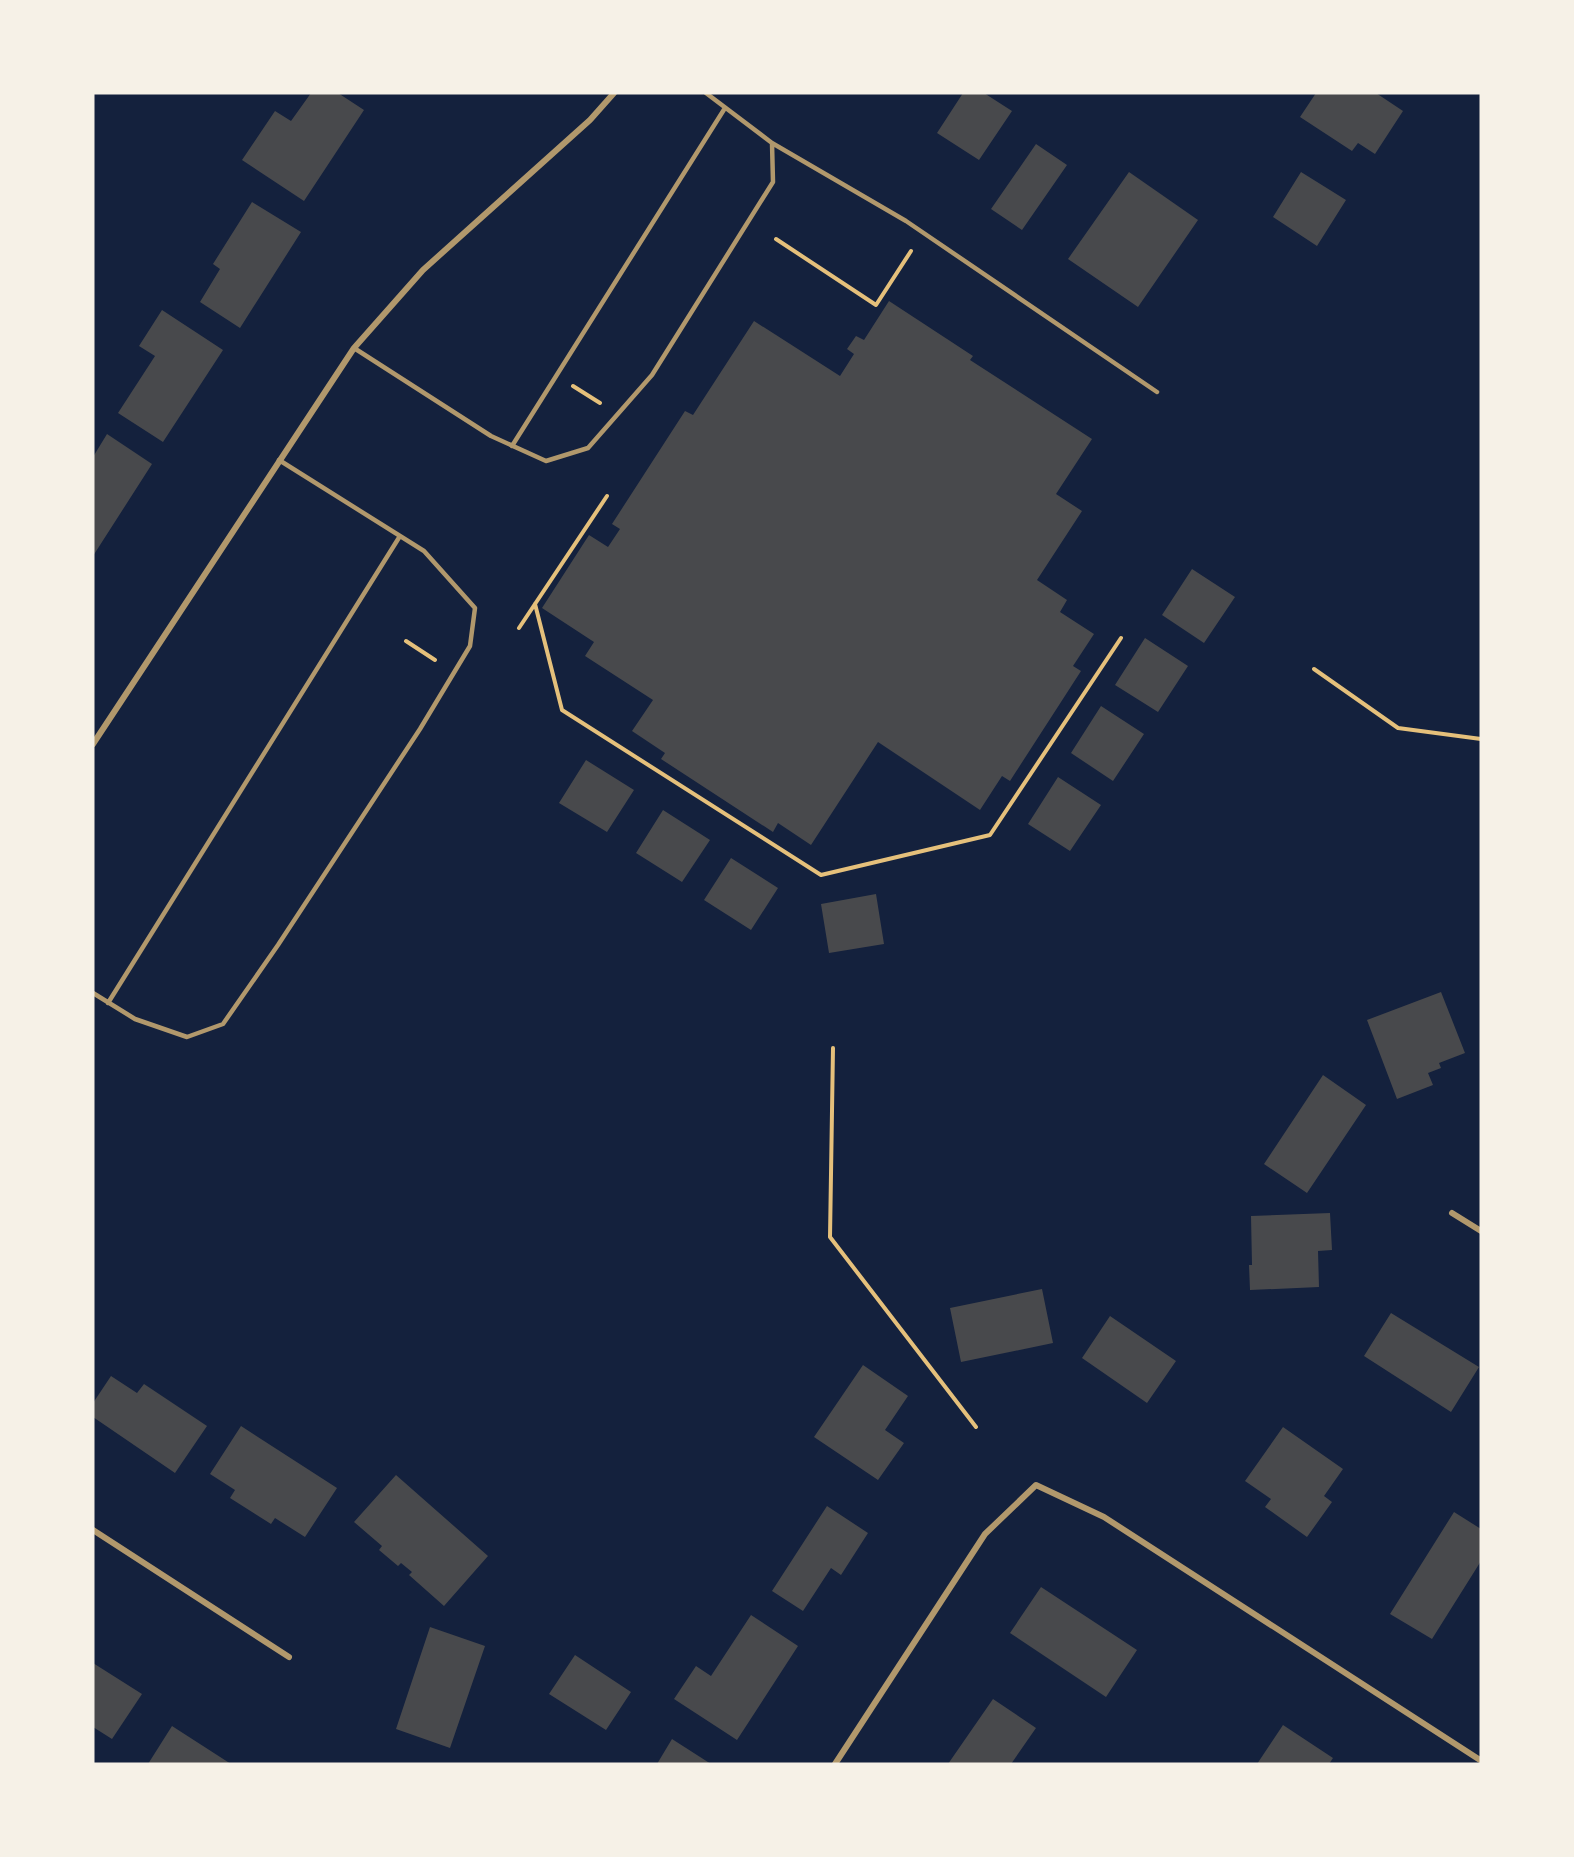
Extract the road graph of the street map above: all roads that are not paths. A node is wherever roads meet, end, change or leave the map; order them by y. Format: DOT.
graph roads {
  1 [pos="614,93"];
  2 [pos="706,93"];
  3 [pos="725,108"];
  4 [pos="772,143"];
  5 [pos="354,348"];
  6 [pos="1157,392"];
  7 [pos="512,446"];
  8 [pos="279,460"];
  9 [pos="400,536"];
  10 [pos="93,744"];
  11 [pos="93,993"];
  12 [pos="108,1003"];
  13 [pos="1452,1213"];
  14 [pos="1481,1231"];
  15 [pos="93,1530"];
  16 [pos="289,1657"];
  17 [pos="1479,1760"];
  18 [pos="835,1764"];
  1 -- 5 [label="street"];
  2 -- 3 [label="lane"];
  3 -- 4 [label="lane"];
  3 -- 7 [label="lane"];
  4 -- 6 [label="lane"];
  4 -- 7 [label="lane"];
  5 -- 7 [label="lane"];
  5 -- 8 [label="street"];
  8 -- 9 [label="lane"];
  8 -- 10 [label="street"];
  9 -- 12 [label="lane"];
  9 -- 12 [label="lane"];
  11 -- 12 [label="lane"];
  13 -- 14 [label="street"];
  15 -- 16 [label="street"];
  17 -- 18 [label="street"];
}
